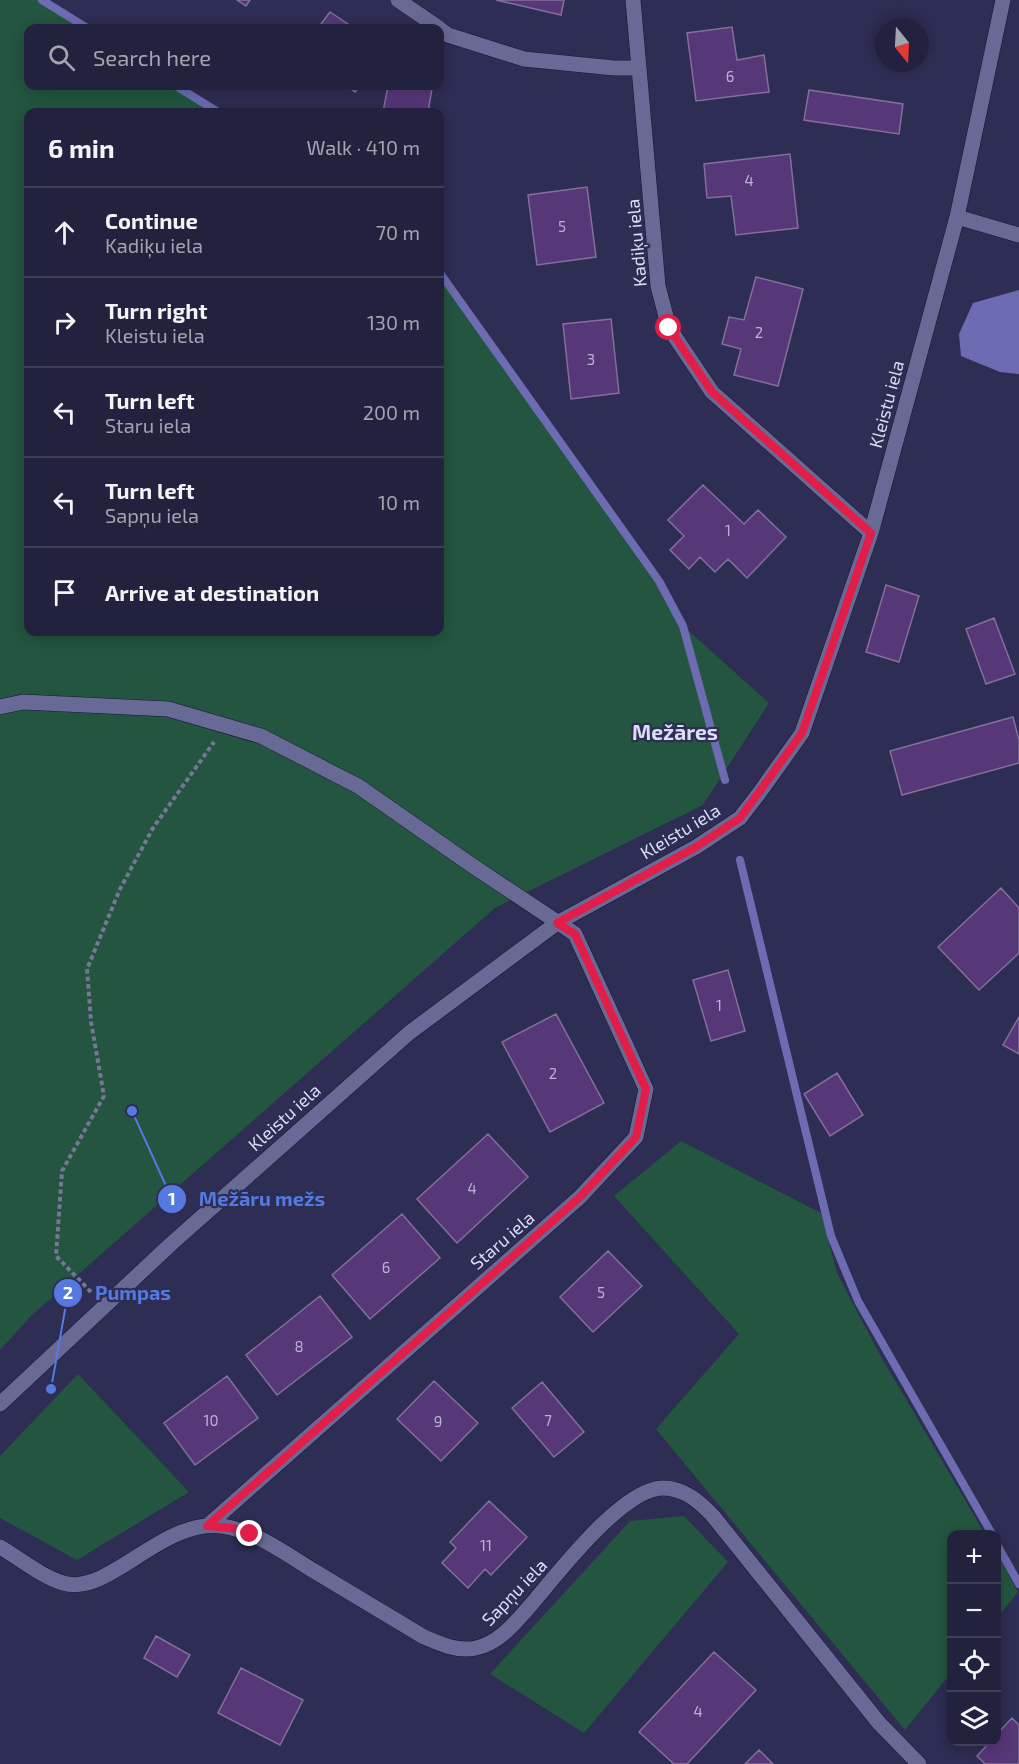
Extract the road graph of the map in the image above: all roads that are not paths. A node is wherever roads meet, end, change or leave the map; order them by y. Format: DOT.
graph roads {
  1 [pos="398,0"];
  2 [pos="633,0"];
  3 [pos="1003,0"];
  4 [pos="432,24"];
  5 [pos="444,32"];
  6 [pos="639,68"];
  7 [pos="957,217"];
  8 [pos="1019,235"];
  9 [pos="871,533"];
  10 [pos="0,707"];
  11 [pos="557,923"];
  12 [pos="0,1404"];
  13 [pos="207,1526"];
  14 [pos="0,1547"];
  15 [pos="919,1764"];
  1 -- 4 [label="street"];
  2 -- 6 [label="street, Kadiķu iela"];
  3 -- 7 [label="street, Kleistu iela"];
  5 -- 6 [label="street"];
  6 -- 9 [label="street, Kadiķu iela"];
  7 -- 8 [label="street"];
  7 -- 9 [label="street, Kleistu iela"];
  9 -- 11 [label="street, Kleistu iela"];
  10 -- 11 [label="street, Staru iela"];
  11 -- 12 [label="street, Kleistu iela"];
  11 -- 13 [label="street, Staru iela"];
  13 -- 14 [label="street, Sapņu iela"];
  13 -- 15 [label="street, Sapņu iela"];
}
